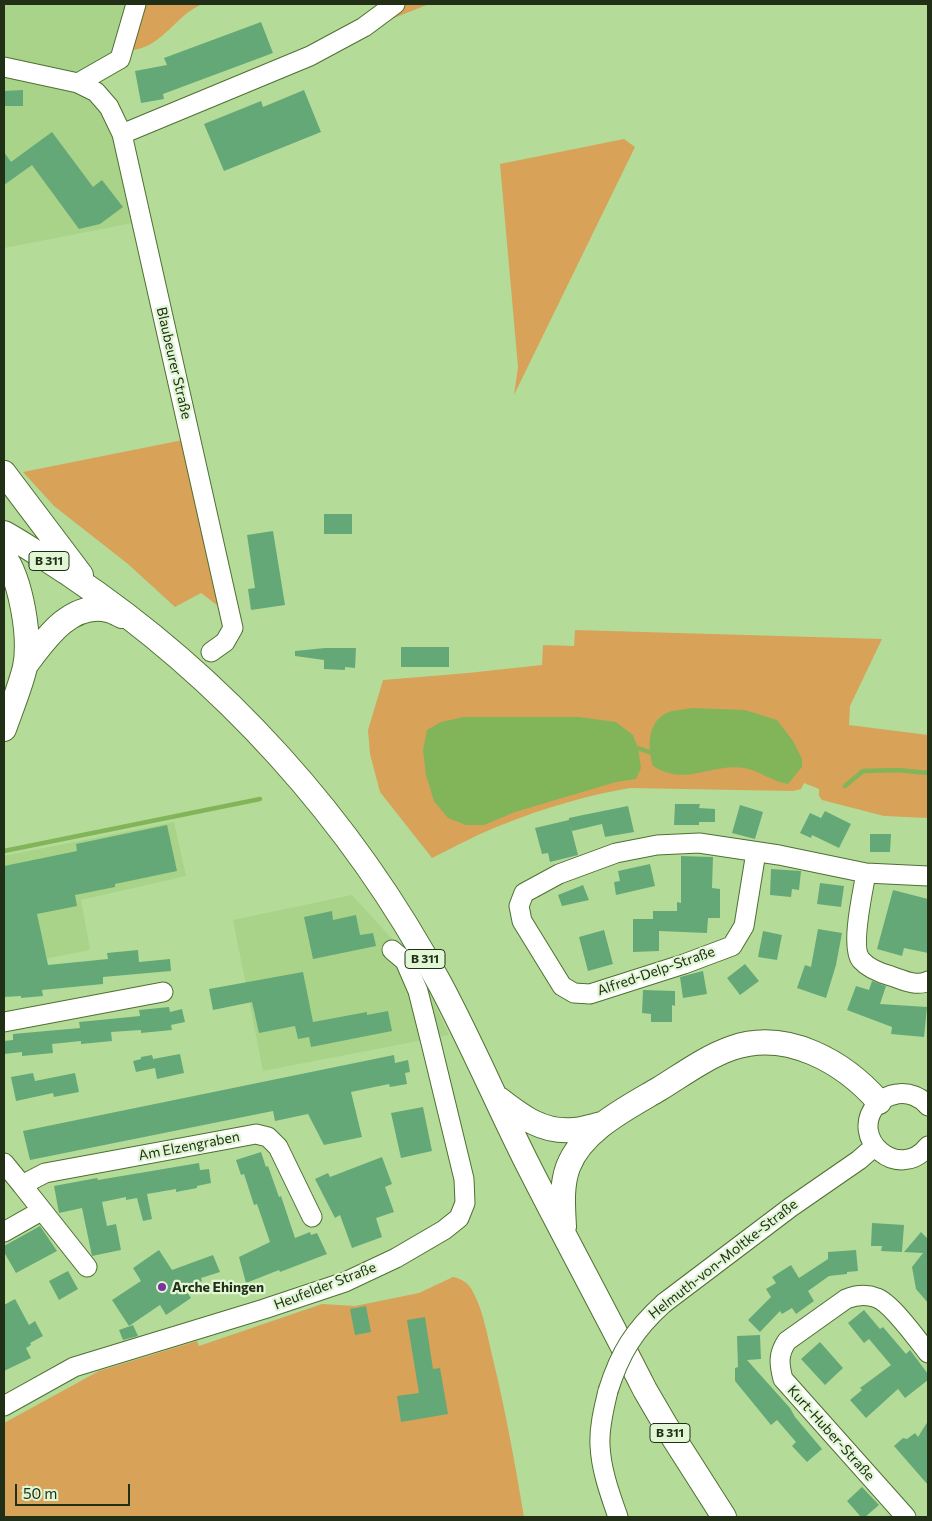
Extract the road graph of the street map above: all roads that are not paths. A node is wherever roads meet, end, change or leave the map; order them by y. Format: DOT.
graph roads {
  1 [pos="136,4"];
  2 [pos="395,4"];
  3 [pos="4,67"];
  4 [pos="78,83"];
  5 [pos="122,134"];
  6 [pos="4,473"];
  7 [pos="4,533"];
  8 [pos="4,556"];
  9 [pos="93,590"];
  10 [pos="140,624"];
  11 [pos="211,652"];
  12 [pos="25,666"];
  13 [pos="4,729"];
  14 [pos="756,852"];
  15 [pos="866,873"];
  16 [pos="928,876"];
  17 [pos="392,950"];
  18 [pos="928,981"];
  19 [pos="163,992"];
  20 [pos="4,1022"];
  21 [pos="495,1097"];
  22 [pos="879,1102"];
  23 [pos="927,1103"];
  24 [pos="602,1124"];
  25 [pos="875,1146"];
  26 [pos="926,1153"];
  27 [pos="4,1164"];
  28 [pos="22,1185"];
  29 [pos="41,1211"];
  30 [pos="312,1217"];
  31 [pos="564,1231"];
  32 [pos="4,1232"];
  33 [pos="87,1267"];
  34 [pos="928,1353"];
  35 [pos="4,1406"];
  36 [pos="618,1517"];
  37 [pos="724,1517"];
  38 [pos="906,1517"];
  1 -- 4 [label="street"];
  2 -- 5 [label="street"];
  3 -- 4 [label="street, Blaubeurer Straße"];
  4 -- 5 [label="street, Blaubeurer Straße"];
  5 -- 11 [label="street, Blaubeurer Straße"];
  6 -- 9 [label="main road"];
  7 -- 9 [label="main road, B 311"];
  8 -- 12 [label="main road"];
  9 -- 10 [label="main road, B 311"];
  10 -- 12 [label="main road"];
  10 -- 21 [label="main road, B 311"];
  12 -- 13 [label="main road"];
  14 -- 14 [label="street, Alfred-Delp-Straße"];
  14 -- 15 [label="street, Alfred-Delp-Straße"];
  15 -- 16 [label="street, Alfred-Delp-Straße"];
  15 -- 18 [label="street"];
  17 -- 35 [label="street, Heufelder Straße"];
  19 -- 20 [label="street"];
  21 -- 24 [label="main road"];
  21 -- 31 [label="main road, B 311"];
  22 -- 23 [label="street"];
  22 -- 24 [label="main road"];
  22 -- 25 [label="street"];
  24 -- 31 [label="main road"];
  25 -- 26 [label="street"];
  25 -- 36 [label="street, Helmuth-von-Moltke-Straße, bridge"];
  27 -- 28 [label="street"];
  28 -- 29 [label="street"];
  28 -- 30 [label="street, Am Elzengraben"];
  29 -- 32 [label="street"];
  29 -- 33 [label="street"];
  31 -- 37 [label="main road, B 311"];
  34 -- 38 [label="street, Kurt-Huber-Straße"];
}
